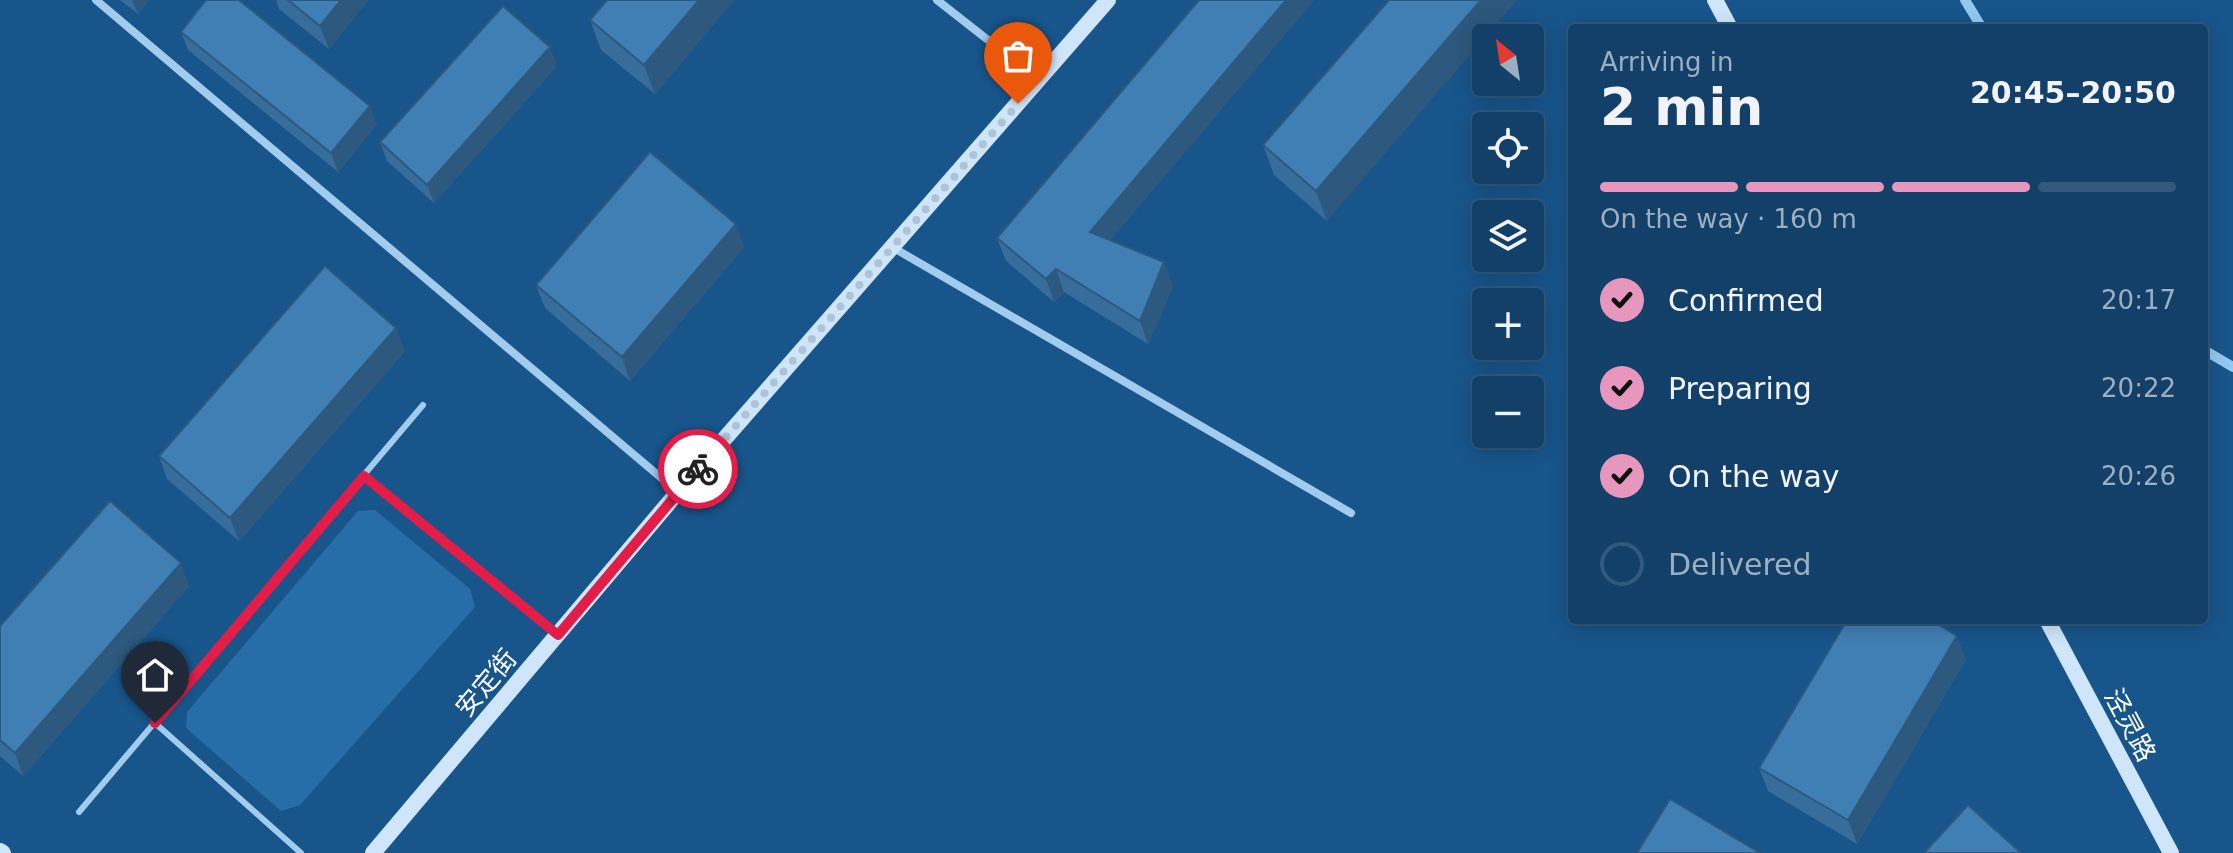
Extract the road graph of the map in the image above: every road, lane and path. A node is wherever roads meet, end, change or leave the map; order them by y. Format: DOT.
graph roads {
  1 [pos="96,0"];
  2 [pos="937,0"];
  3 [pos="1108,0"];
  4 [pos="1715,0"];
  5 [pos="1728,24"];
  6 [pos="1039,80"];
  7 [pos="892,247"];
  8 [pos="423,405"];
  9 [pos="364,476"];
  10 [pos="678,492"];
  11 [pos="1351,513"];
  12 [pos="2049,624"];
  13 [pos="558,635"];
  14 [pos="155,723"];
  15 [pos="79,812"];
  16 [pos="301,853"];
  17 [pos="373,853"];
  18 [pos="2171,853"];
  1 -- 10 [label="street"];
  2 -- 6 [label="street"];
  3 -- 6 [label="street, 安定街"];
  4 -- 5 [label="street"];
  6 -- 7 [label="street, 安定街"];
  7 -- 10 [label="street, 安定街"];
  7 -- 11 [label="street"];
  8 -- 9 [label="lane"];
  9 -- 13 [label="lane"];
  9 -- 14 [label="lane"];
  10 -- 13 [label="street, 安定街"];
  12 -- 18 [label="street, 泾灵路"];
  13 -- 17 [label="street, 安定街"];
  14 -- 15 [label="lane"];
  14 -- 16 [label="lane"];
}
